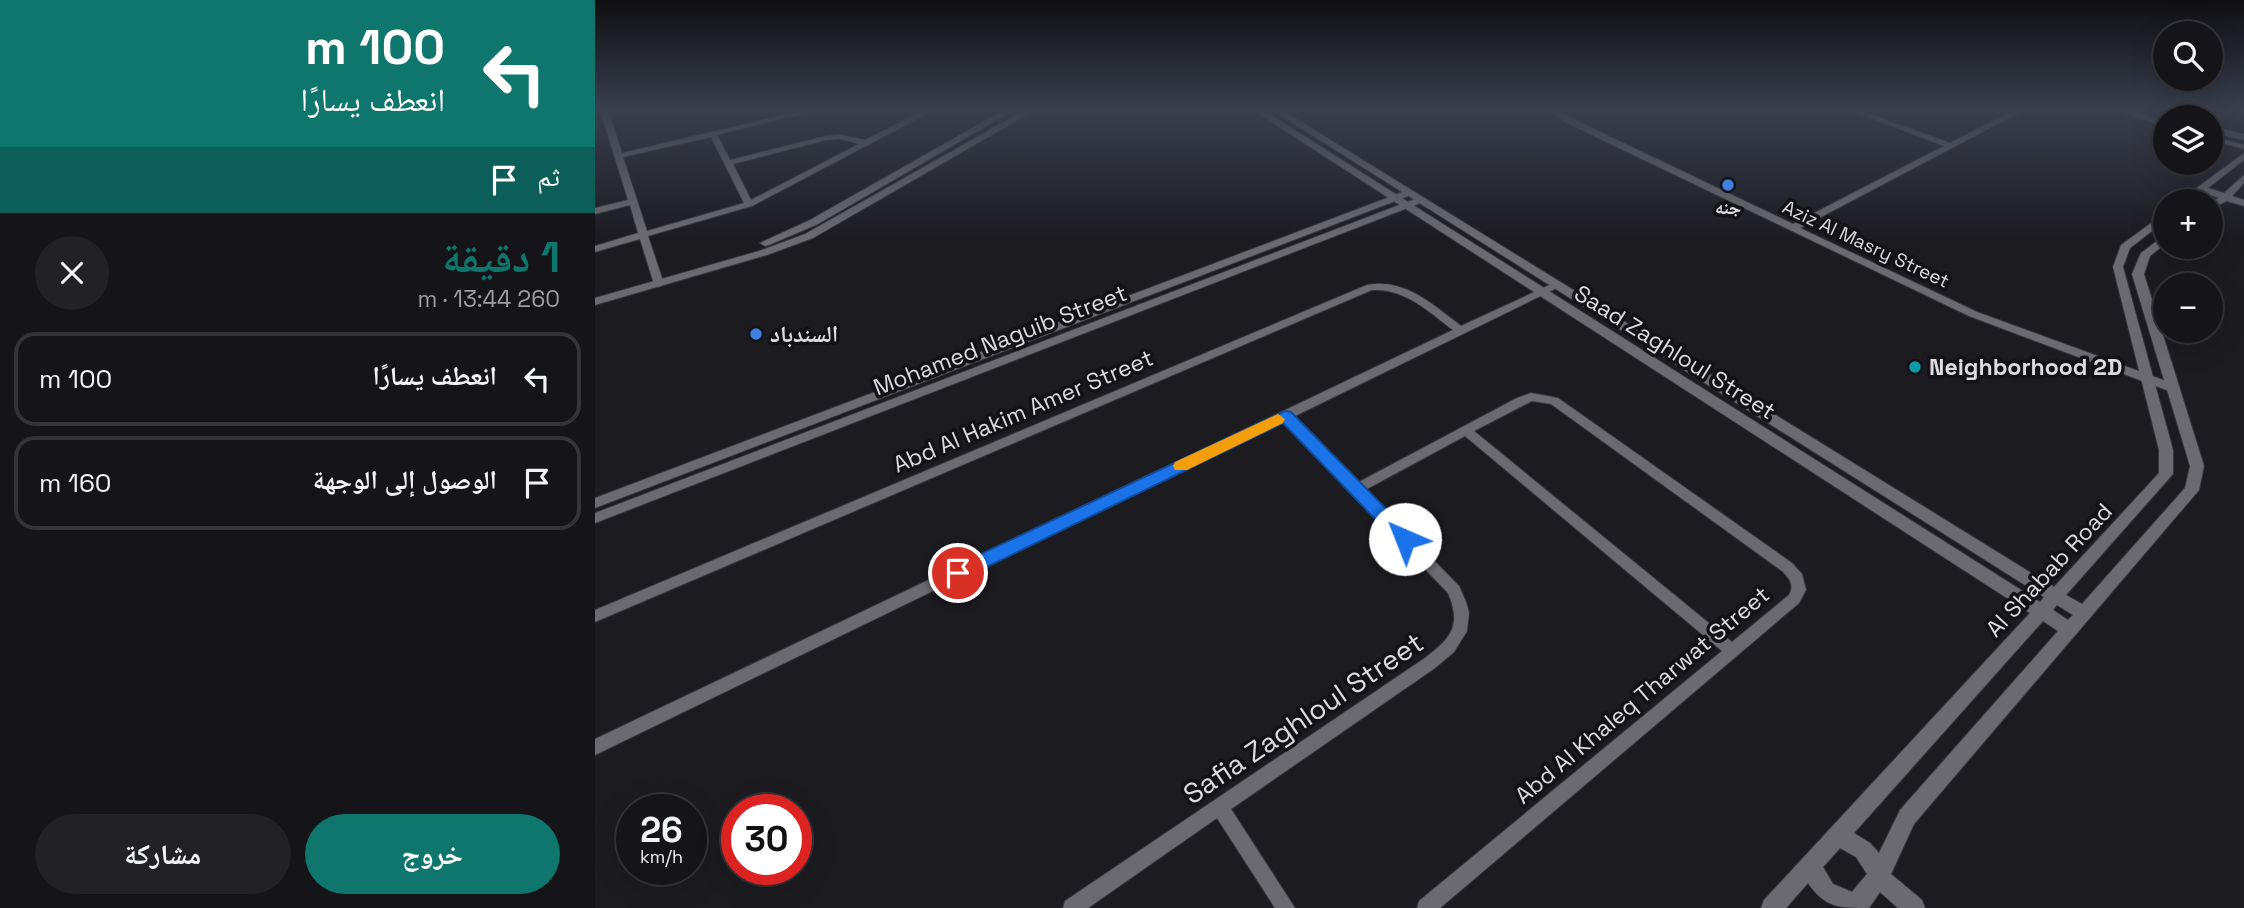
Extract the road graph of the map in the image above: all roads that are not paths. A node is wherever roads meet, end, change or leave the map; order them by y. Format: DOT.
graph roads {
  1 [pos="618,152"];
  2 [pos="634,152"];
  3 [pos="723,152"];
  4 [pos="770,152"];
  5 [pos="848,152"];
  6 [pos="934,152"];
  7 [pos="954,152"];
  8 [pos="1328,152"];
  9 [pos="1338,152"];
  10 [pos="1635,152"];
  11 [pos="1939,152"];
  12 [pos="2238,152"];
  13 [pos="619,156"];
  14 [pos="728,163"];
  15 [pos="2244,178"];
  16 [pos="2202,189"];
  17 [pos="2223,195"];
  18 [pos="1407,200"];
  19 [pos="633,201"];
  20 [pos="2223,202"];
  21 [pos="2244,203"];
  22 [pos="749,204"];
  23 [pos="2223,205"];
  24 [pos="595,211"];
  25 [pos="2244,213"];
  26 [pos="2153,225"];
  27 [pos="1792,228"];
  28 [pos="644,235"];
  29 [pos="595,248"];
  30 [pos="2153,248"];
  31 [pos="658,279"];
  32 [pos="1169,285"];
  33 [pos="1556,285"];
  34 [pos="595,292"];
  35 [pos="1542,292"];
  36 [pos="1178,294"];
  37 [pos="595,302"];
  38 [pos="1461,331"];
  39 [pos="2147,378"];
  40 [pos="2173,388"];
  41 [pos="1285,416"];
  42 [pos="1466,430"];
  43 [pos="1356,489"];
  44 [pos="595,503"];
  45 [pos="595,518"];
  46 [pos="2057,596"];
  47 [pos="2042,612"];
  48 [pos="2084,614"];
  49 [pos="595,616"];
  50 [pos="2070,630"];
  51 [pos="1733,650"];
  52 [pos="595,747"];
  53 [pos="1220,807"];
  54 [pos="1835,837"];
  55 [pos="1812,864"];
  56 [pos="1879,877"];
  57 [pos="1855,907"];
  58 [pos="1072,908"];
  59 [pos="1286,908"];
  60 [pos="1426,908"];
  61 [pos="1772,908"];
  62 [pos="1914,908"];
  1 -- 13 [label="street"];
  2 -- 13 [label="street"];
  3 -- 14 [label="street"];
  4 -- 14 [label="street"];
  5 -- 22 [label="street"];
  6 -- 31 [label="street"];
  7 -- 31 [label="street"];
  8 -- 18 [label="street, Saad Zaghloul Street"];
  9 -- 18 [label="street, Saad Zaghloul Street"];
  10 -- 27 [label="street, Aziz Al Masry Street"];
  11 -- 27 [label="street"];
  12 -- 16 [label="street"];
  13 -- 19 [label="street"];
  14 -- 22 [label="street"];
  15 -- 17 [label="street"];
  18 -- 32 [label="street, Mohamed Naguib Street"];
  18 -- 33 [label="street, Saad Zaghloul Street"];
  18 -- 35 [label="street, Saad Zaghloul Street"];
  18 -- 36 [label="street, Mohamed Naguib Street"];
  19 -- 24 [label="street"];
  19 -- 28 [label="street"];
  20 -- 21 [label="street"];
  22 -- 28 [label="street"];
  23 -- 25 [label="street"];
  26 -- 39 [label="street, Al Shabab Road"];
  27 -- 39 [label="street, Aziz Al Masry Street"];
  28 -- 29 [label="street"];
  28 -- 31 [label="street"];
  30 -- 40 [label="street"];
  31 -- 34 [label="street"];
  31 -- 37 [label="street"];
  32 -- 36 [label="street"];
  32 -- 44 [label="street, Mohamed Naguib Street"];
  33 -- 35 [label="street"];
  33 -- 46 [label="street, Saad Zaghloul Street"];
  35 -- 38 [label="street"];
  35 -- 47 [label="street, Saad Zaghloul Street"];
  36 -- 45 [label="street, Mohamed Naguib Street"];
  38 -- 41 [label="street"];
  38 -- 49 [label="street, Abd Al Hakim Amer Street"];
  39 -- 40 [label="street, Aziz Al Masry Street"];
  39 -- 46 [label="street, Al Shabab Road"];
  40 -- 48 [label="street"];
  41 -- 43 [label="street, Safia Zaghloul Street"];
  41 -- 52 [label="street"];
  42 -- 43 [label="street, Abd Al Khaleq Tharwat Street"];
  42 -- 51 [label="street"];
  42 -- 51 [label="street, Abd Al Khaleq Tharwat Street"];
  43 -- 53 [label="street, Safia Zaghloul Street"];
  46 -- 47 [label="street, Al Shabab Road"];
  46 -- 48 [label="street, Saad Zaghloul Street"];
  47 -- 50 [label="street, Saad Zaghloul Street"];
  47 -- 54 [label="street, Al Shabab Road"];
  48 -- 50 [label="street"];
  50 -- 56 [label="street"];
  51 -- 60 [label="street, Abd Al Khaleq Tharwat Street"];
  53 -- 58 [label="street, Safia Zaghloul Street"];
  53 -- 59 [label="street"];
  54 -- 55 [label="street, Al Shabab Road"];
  54 -- 56 [label="street"];
  55 -- 57 [label="street"];
  55 -- 61 [label="street, Al Shabab Road"];
  56 -- 57 [label="street"];
  56 -- 62 [label="street"];
}
